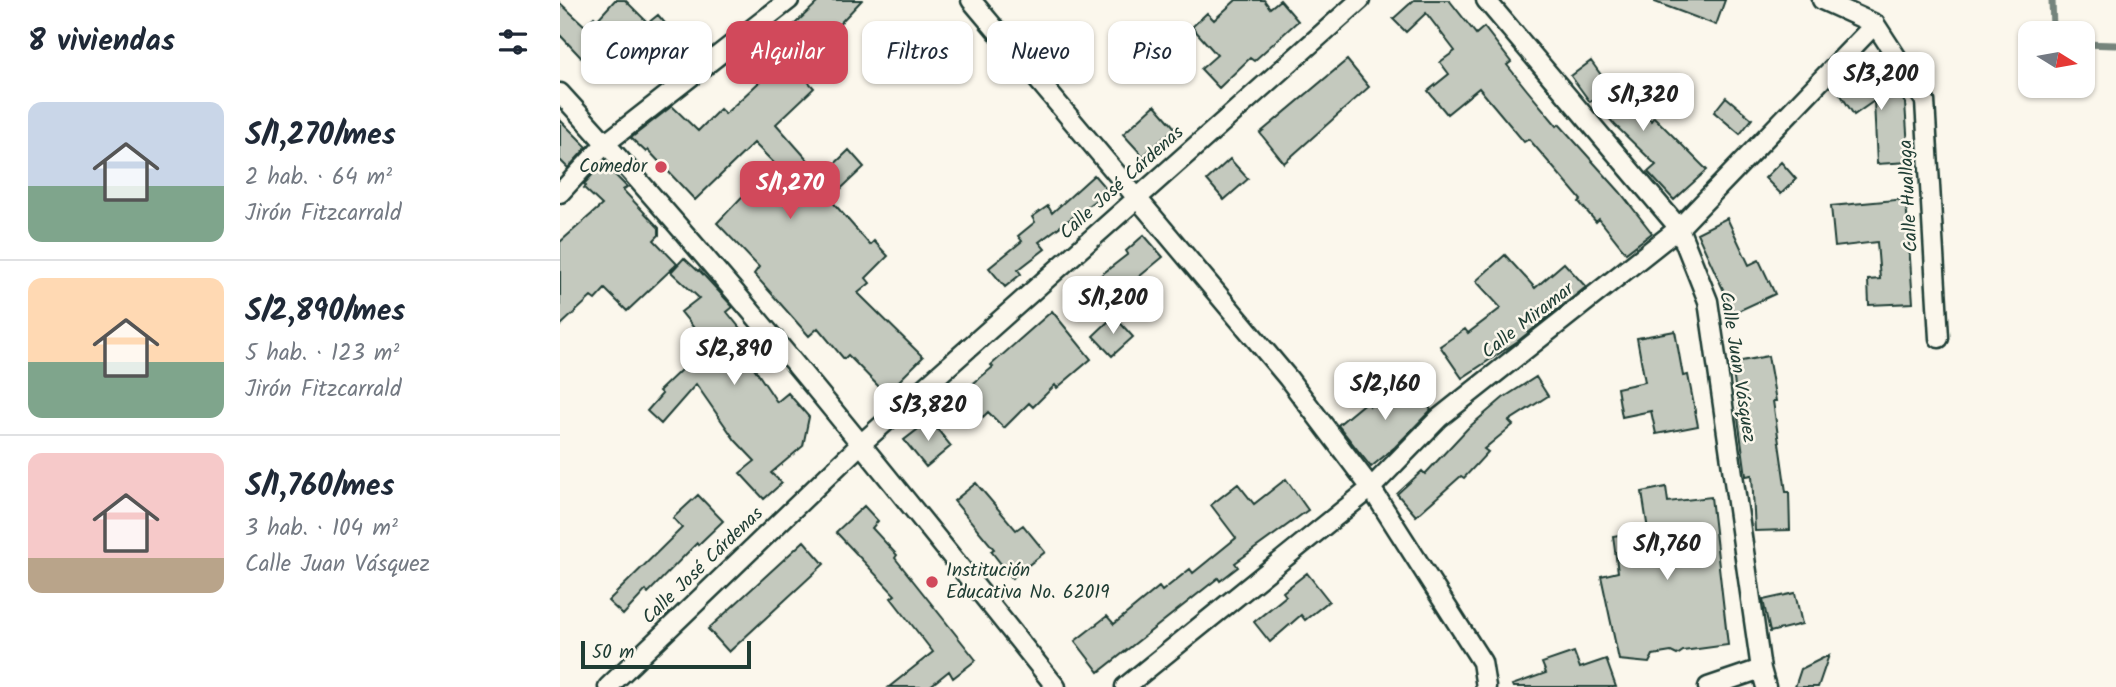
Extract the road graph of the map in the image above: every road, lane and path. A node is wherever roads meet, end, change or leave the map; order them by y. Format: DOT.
graph roads {
  1 [pos="789,0"];
  2 [pos="971,0"];
  3 [pos="1360,0"];
  4 [pos="1486,0"];
  5 [pos="1822,0"];
  6 [pos="1875,24"];
  7 [pos="560,93"];
  8 [pos="606,143"];
  9 [pos="560,193"];
  10 [pos="1138,197"];
  11 [pos="1679,228"];
  12 [pos="1939,338"];
  13 [pos="862,443"];
  14 [pos="1371,488"];
  15 [pos="1761,669"];
  16 [pos="608,687"];
  17 [pos="1056,687"];
  18 [pos="1125,687"];
  19 [pos="1486,687"];
  20 [pos="1708,687"];
  21 [pos="1766,687"];
  1 -- 8 [label="street"];
  2 -- 10 [label="street"];
  3 -- 10 [label="street, Calle José Cárdenas"];
  4 -- 11 [label="street, Calle Juan Vásquez"];
  5 -- 6 [label="street"];
  6 -- 11 [label="street, Calle Miramar"];
  6 -- 12 [label="street, Calle Huallaga"];
  7 -- 8 [label="street"];
  8 -- 9 [label="street"];
  8 -- 13 [label="street"];
  10 -- 13 [label="street, Calle José Cárdenas"];
  10 -- 14 [label="street"];
  11 -- 14 [label="street, Calle Miramar"];
  11 -- 15 [label="street, Calle Juan Vásquez"];
  13 -- 16 [label="street, Calle José Cárdenas"];
  13 -- 17 [label="street"];
  14 -- 18 [label="street, Calle Miramar"];
  14 -- 19 [label="street"];
  15 -- 20 [label="street"];
  15 -- 21 [label="street, Calle Juan Vásquez"];
}
